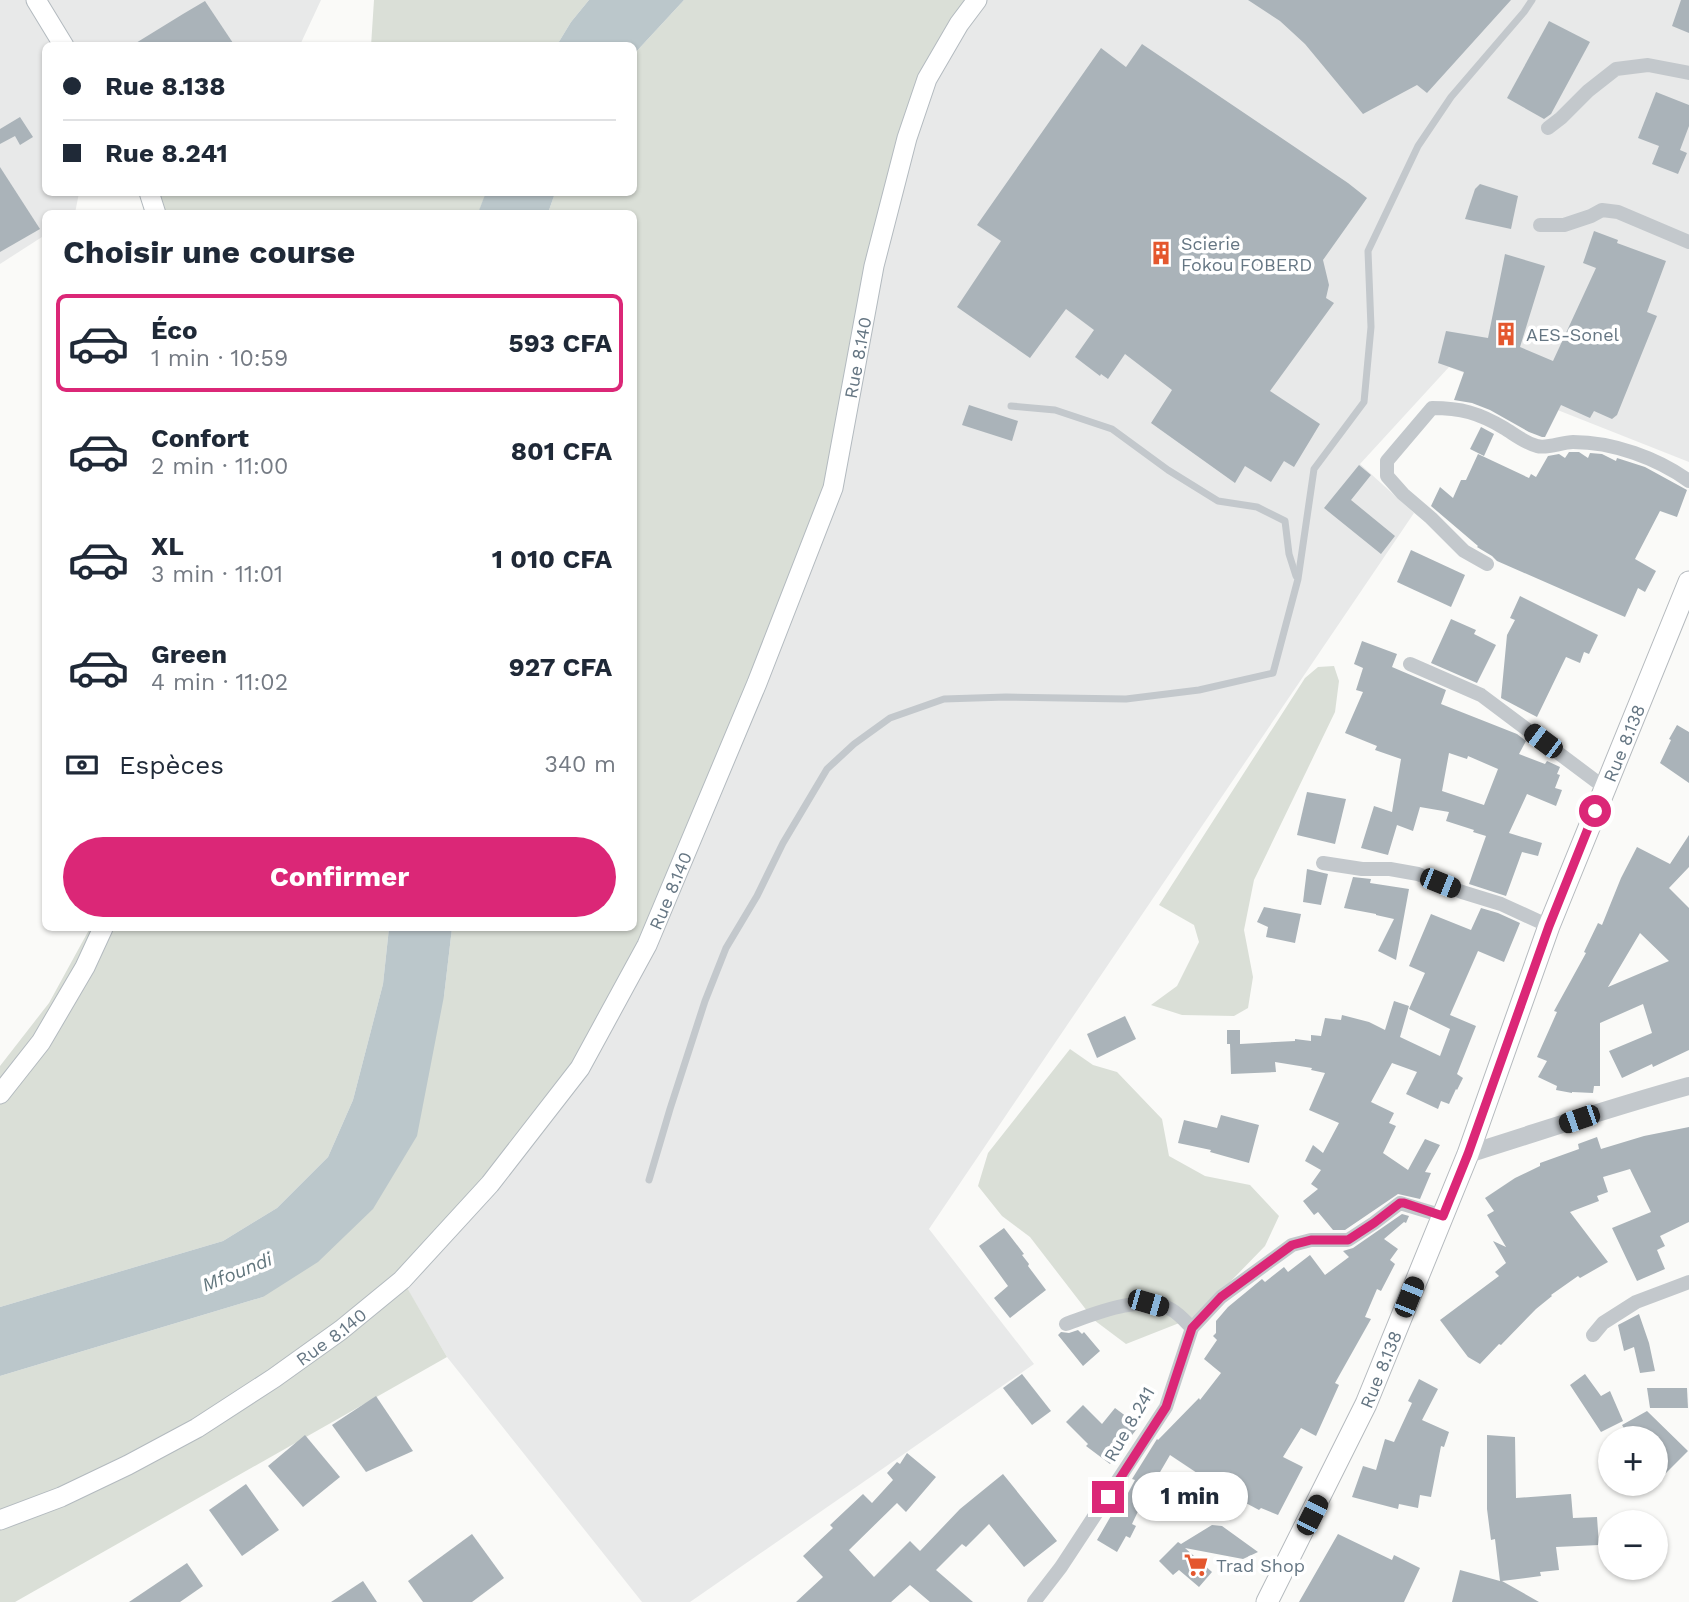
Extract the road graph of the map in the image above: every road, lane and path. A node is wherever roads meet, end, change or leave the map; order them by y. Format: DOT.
graph roads {
  1 [pos="36,0"];
  2 [pos="977,0"];
  3 [pos="1522,0"];
  4 [pos="1532,0"];
  5 [pos="1524,12"];
  6 [pos="62,42"];
  7 [pos="1689,73"];
  8 [pos="1548,128"];
  9 [pos="1540,225"];
  10 [pos="1689,242"];
  11 [pos="1011,406"];
  12 [pos="1689,481"];
  13 [pos="1486,565"];
  14 [pos="1298,579"];
  15 [pos="1689,582"];
  16 [pos="1410,664"];
  17 [pos="1605,788"];
  18 [pos="1323,863"];
  19 [pos="1549,926"];
  20 [pos="102,931"];
  21 [pos="1689,1086"];
  22 [pos="0,1094"];
  23 [pos="1468,1154"];
  24 [pos="649,1180"];
  25 [pos="1443,1216"];
  26 [pos="1689,1282"];
  27 [pos="1066,1324"];
  28 [pos="1192,1328"];
  29 [pos="1593,1335"];
  30 [pos="0,1520"];
  31 [pos="1034,1602"];
  32 [pos="1267,1602"];
  1 -- 6 [label="main road"];
  2 -- 30 [label="main road, Rue 8.140"];
  3 -- 5 [label="lane"];
  4 -- 5 [label="lane"];
  5 -- 14 [label="lane"];
  7 -- 8 [label="street"];
  9 -- 10 [label="street"];
  11 -- 14 [label="lane"];
  12 -- 13 [label="street"];
  14 -- 24 [label="lane"];
  15 -- 17 [label="main road, Rue 8.138"];
  16 -- 17 [label="street"];
  17 -- 19 [label="main road, Rue 8.138"];
  18 -- 19 [label="street"];
  19 -- 23 [label="main road, Rue 8.138"];
  20 -- 22 [label="main road"];
  21 -- 23 [label="street"];
  23 -- 25 [label="main road, Rue 8.138"];
  25 -- 28 [label="street, Rue 8.241"];
  25 -- 32 [label="main road, Rue 8.138"];
  26 -- 29 [label="street"];
  27 -- 28 [label="street"];
  28 -- 31 [label="street, Rue 8.241"];
}
